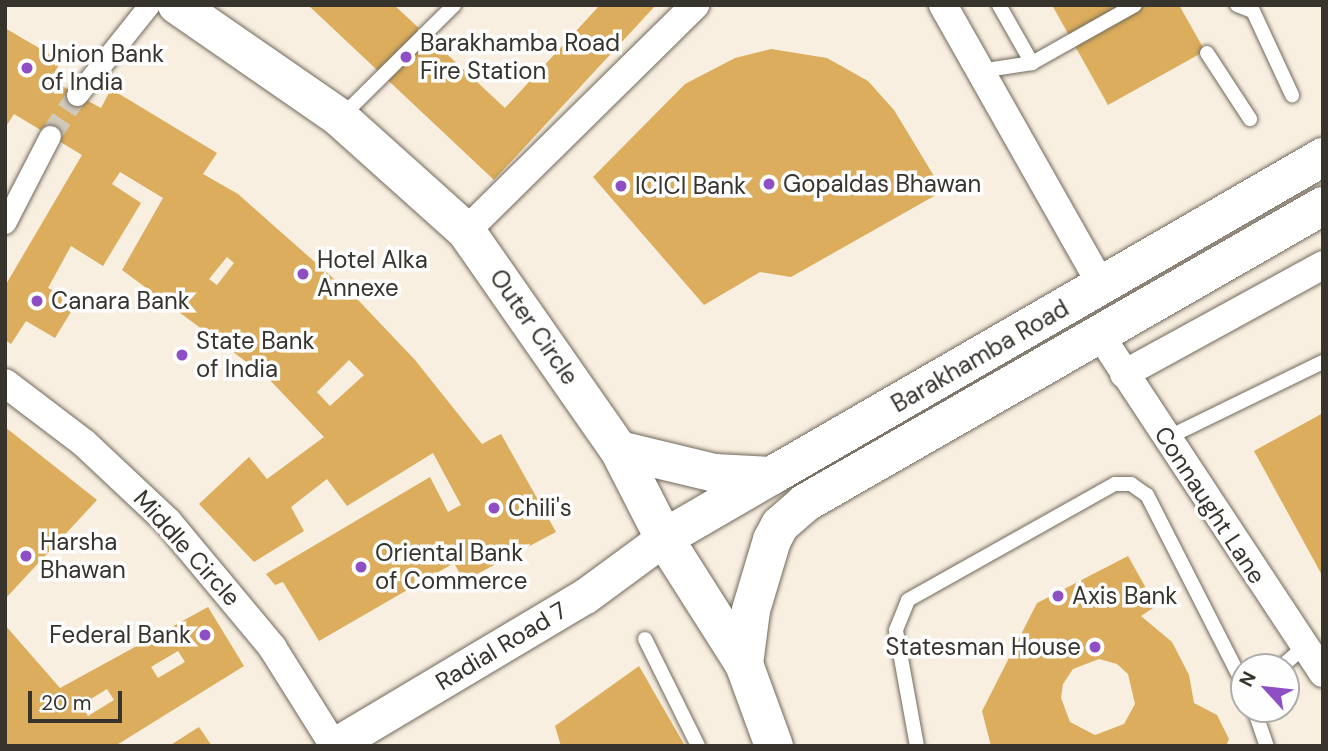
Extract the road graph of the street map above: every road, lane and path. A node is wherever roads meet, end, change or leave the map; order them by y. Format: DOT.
graph roads {
  1 [pos="149,5"];
  2 [pos="177,5"];
  3 [pos="454,5"];
  4 [pos="695,5"];
  5 [pos="943,5"];
  6 [pos="999,5"];
  7 [pos="1135,5"];
  8 [pos="1237,5"];
  9 [pos="1259,8"];
  10 [pos="1207,53"];
  11 [pos="1032,63"];
  12 [pos="979,71"];
  13 [pos="77,95"];
  14 [pos="1292,95"];
  15 [pos="340,118"];
  16 [pos="1250,119"];
  17 [pos="50,136"];
  18 [pos="1323,157"];
  19 [pos="1323,206"];
  20 [pos="5,223"];
  21 [pos="466,231"];
  22 [pos="1323,265"];
  23 [pos="1102,286"];
  24 [pos="1100,335"];
  25 [pos="1323,362"];
  26 [pos="1124,374"];
  27 [pos="5,383"];
  28 [pos="1167,438"];
  29 [pos="619,450"];
  30 [pos="771,476"];
  31 [pos="664,538"];
  32 [pos="645,639"];
  33 [pos="1304,647"];
  34 [pos="1297,653"];
  35 [pos="1230,658"];
  36 [pos="744,664"];
  37 [pos="1323,673"];
  38 [pos="1259,723"];
  39 [pos="334,745"];
  40 [pos="698,746"];
  41 [pos="774,746"];
  42 [pos="917,746"];
  43 [pos="1267,746"];
  1 -- 13 [label="street"];
  2 -- 15 [label="main road, Outer Circle"];
  3 -- 15 [label="lane"];
  4 -- 21 [label="street"];
  5 -- 12 [label="street"];
  6 -- 11 [label="lane"];
  7 -- 11 [label="lane"];
  8 -- 9 [label="lane"];
  9 -- 14 [label="lane"];
  10 -- 16 [label="lane"];
  11 -- 12 [label="lane"];
  12 -- 23 [label="street"];
  15 -- 21 [label="main road, Outer Circle"];
  17 -- 20 [label="street"];
  18 -- 23 [label="main road, Barakhamba Road"];
  19 -- 24 [label="main road, Barakhamba Road"];
  21 -- 29 [label="main road, Outer Circle"];
  22 -- 26 [label="street"];
  23 -- 30 [label="main road, Barakhamba Road"];
  24 -- 26 [label="street, Connaught Lane"];
  24 -- 36 [label="main road, Barakhamba Road"];
  25 -- 28 [label="lane"];
  26 -- 28 [label="street, Connaught Lane"];
  27 -- 39 [label="street, Middle Circle"];
  28 -- 33 [label="street, Connaught Lane"];
  29 -- 30 [label="main road"];
  29 -- 31 [label="main road, Outer Circle"];
  30 -- 31 [label="main road, Barakhamba Road"];
  31 -- 36 [label="main road, Outer Circle"];
  31 -- 39 [label="street, Radial Road 7"];
  32 -- 40 [label="lane"];
  33 -- 34 [label="lane"];
  33 -- 37 [label="street, Connaught Lane"];
  35 -- 42 [label="lane"];
  36 -- 41 [label="main road, Outer Circle"];
  38 -- 43 [label="lane"];
}
